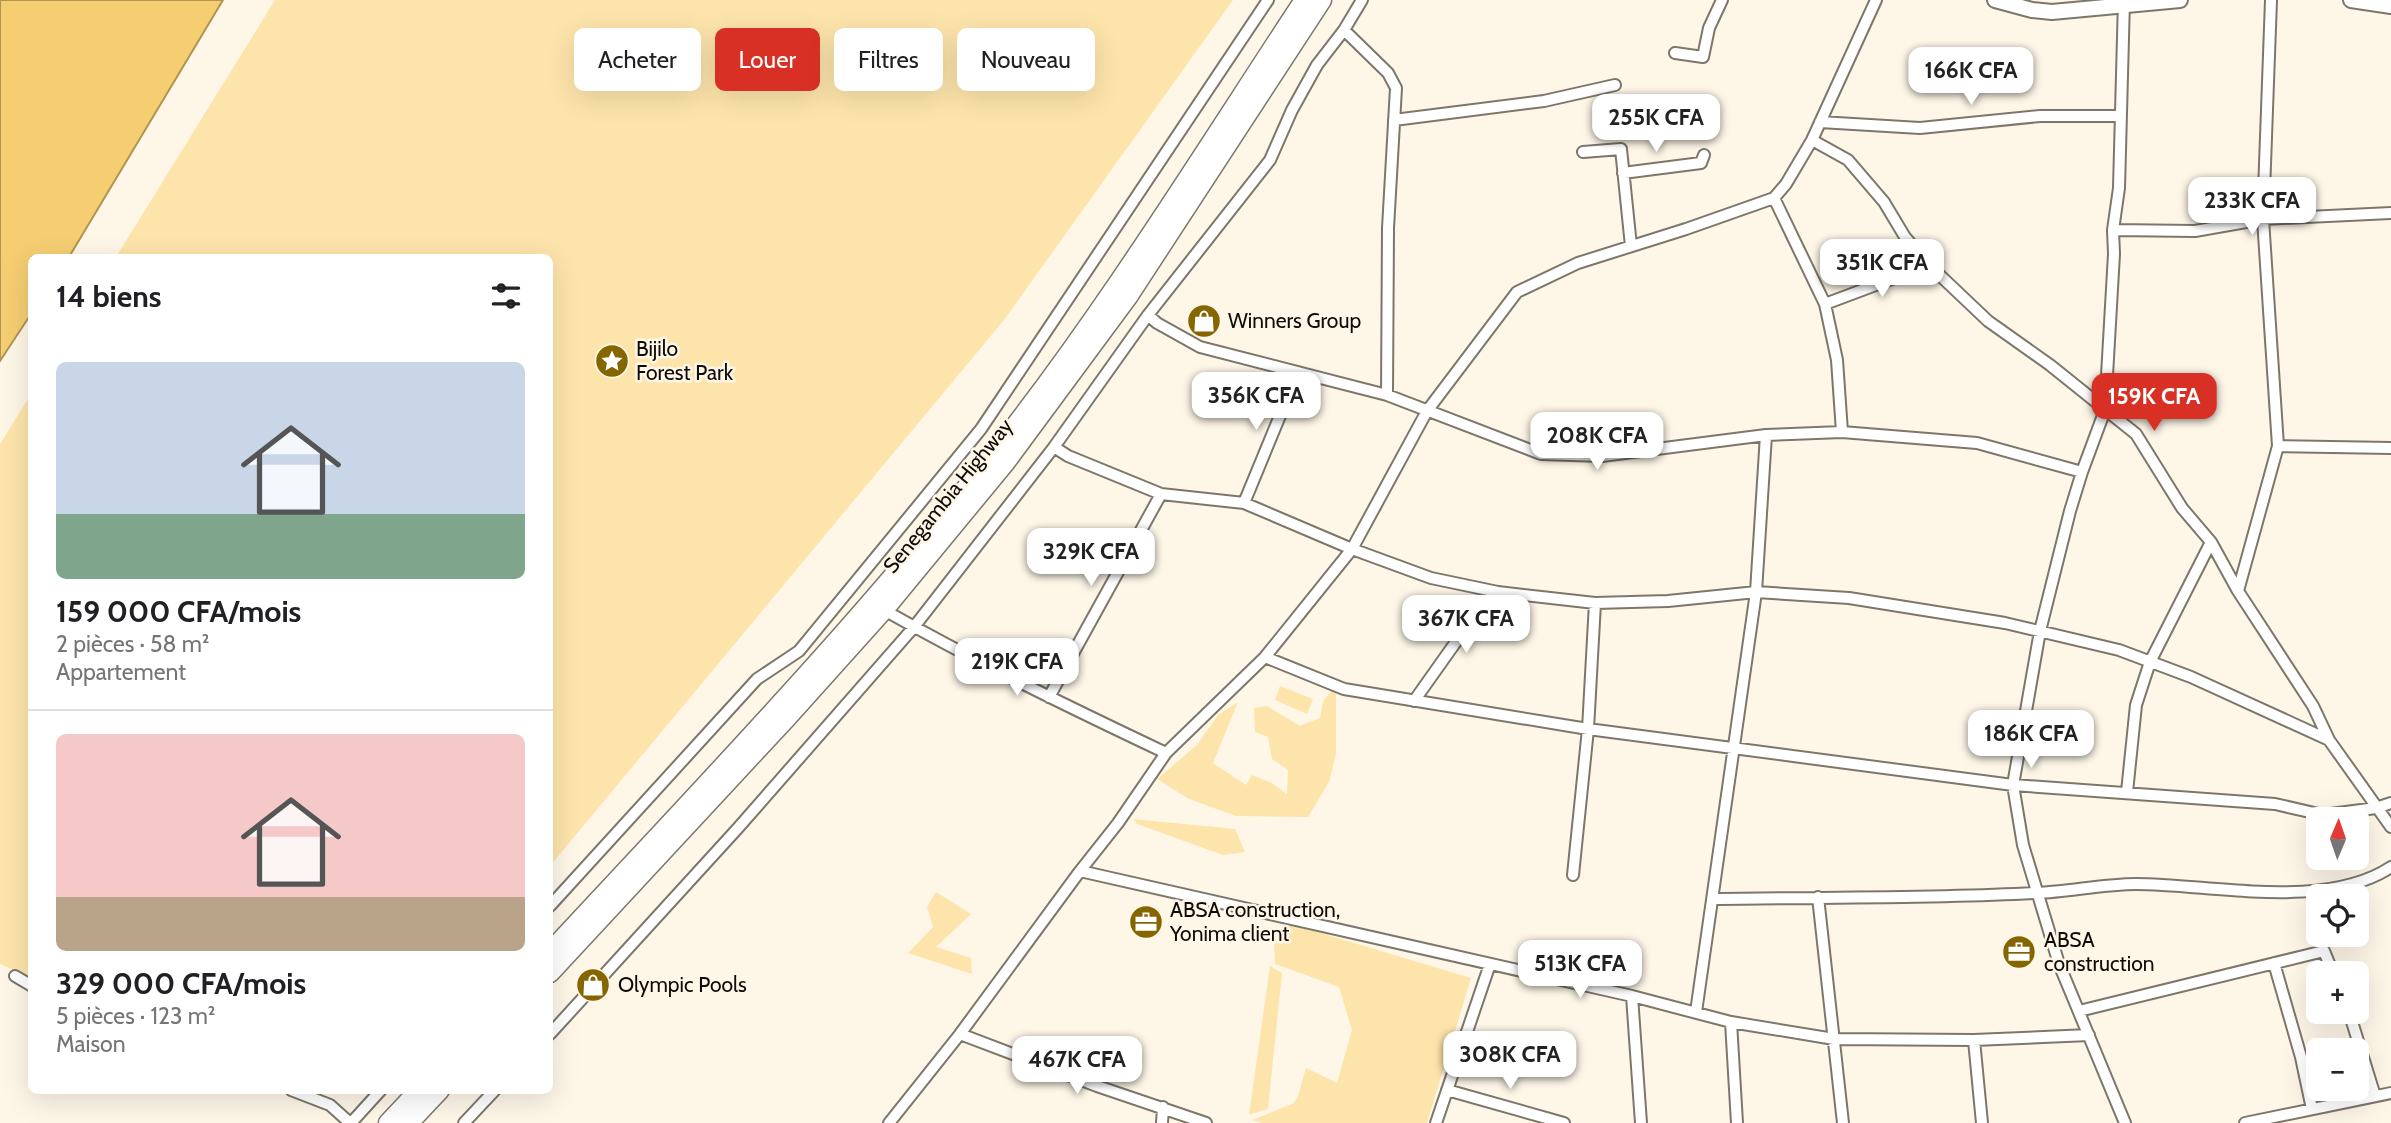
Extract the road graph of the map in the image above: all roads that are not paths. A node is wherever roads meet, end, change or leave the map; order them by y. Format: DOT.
graph roads {
  1 [pos="1268,0"];
  2 [pos="1304,0"];
  3 [pos="1322,0"];
  4 [pos="1362,0"];
  5 [pos="1722,0"];
  6 [pos="1876,0"];
  7 [pos="1995,0"];
  8 [pos="2180,0"];
  9 [pos="2271,0"];
  10 [pos="2351,0"];
  11 [pos="2124,3"];
  12 [pos="2391,6"];
  13 [pos="1344,30"];
  14 [pos="1675,53"];
  15 [pos="1615,85"];
  16 [pos="2121,116"];
  17 [pos="1394,120"];
  18 [pos="1820,122"];
  19 [pos="1812,140"];
  20 [pos="1583,152"];
  21 [pos="1703,155"];
  22 [pos="1623,173"];
  23 [pos="1774,198"];
  24 [pos="2391,213"];
  25 [pos="2263,219"];
  26 [pos="2113,230"];
  27 [pos="1631,246"];
  28 [pos="1928,265"];
  29 [pos="1825,303"];
  30 [pos="1148,315"];
  31 [pos="1298,372"];
  32 [pos="1387,395"];
  33 [pos="2105,410"];
  34 [pos="1427,411"];
  35 [pos="1842,432"];
  36 [pos="1766,435"];
  37 [pos="2278,446"];
  38 [pos="1054,447"];
  39 [pos="2391,447"];
  40 [pos="2082,472"];
  41 [pos="1161,494"];
  42 [pos="1244,503"];
  43 [pos="2211,542"];
  44 [pos="1352,549"];
  45 [pos="1493,591"];
  46 [pos="2238,591"];
  47 [pos="1756,592"];
  48 [pos="1595,603"];
  49 [pos="884,610"];
  50 [pos="914,627"];
  51 [pos="2040,631"];
  52 [pos="1265,657"];
  53 [pos="2150,662"];
  54 [pos="1049,697"];
  55 [pos="1414,701"];
  56 [pos="1588,729"];
  57 [pos="2329,740"];
  58 [pos="1733,748"];
  59 [pos="1166,753"];
  60 [pos="2012,785"];
  61 [pos="2127,792"];
  62 [pos="2391,803"];
  63 [pos="2376,808"];
  64 [pos="2391,827"];
  65 [pos="2391,867"];
  66 [pos="1080,871"];
  67 [pos="1573,875"];
  68 [pos="2036,893"];
  69 [pos="1818,897"];
  70 [pos="1713,899"];
  71 [pos="553,903"];
  72 [pos="553,949"];
  73 [pos="2328,961"];
  74 [pos="2274,963"];
  75 [pos="1490,964"];
  76 [pos="553,970"];
  77 [pos="15,976"];
  78 [pos="28,984"];
  79 [pos="1632,996"];
  80 [pos="2079,1011"];
  81 [pos="1696,1012"];
  82 [pos="1731,1022"];
  83 [pos="2353,1024"];
  84 [pos="553,1031"];
  85 [pos="960,1034"];
  86 [pos="2089,1035"];
  87 [pos="1834,1039"];
  88 [pos="1974,1040"];
  89 [pos="1447,1090"];
  90 [pos="2391,1093"];
  91 [pos="301,1094"];
  92 [pos="377,1094"];
  93 [pos="415,1094"];
  94 [pos="436,1094"];
  95 [pos="491,1094"];
  96 [pos="2375,1096"];
  97 [pos="1163,1107"];
  98 [pos="2312,1110"];
  99 [pos="350,1123"];
  100 [pos="388,1123"];
  101 [pos="409,1123"];
  102 [pos="464,1123"];
  103 [pos="889,1123"];
  104 [pos="1162,1123"];
  105 [pos="1206,1123"];
  106 [pos="1436,1123"];
  107 [pos="1564,1123"];
  108 [pos="1641,1123"];
  109 [pos="1737,1123"];
  110 [pos="1843,1123"];
  111 [pos="1982,1123"];
  112 [pos="2125,1123"];
  113 [pos="2245,1123"];
  1 -- 71 [label="street"];
  2 -- 72 [label="main road, Senegambia Highway"];
  3 -- 49 [label="main road, Senegambia Highway"];
  4 -- 13 [label="street"];
  5 -- 14 [label="street"];
  6 -- 18 [label="street"];
  7 -- 11 [label="street"];
  8 -- 11 [label="street"];
  9 -- 25 [label="street"];
  10 -- 12 [label="street"];
  11 -- 16 [label="street"];
  13 -- 17 [label="street"];
  13 -- 30 [label="street"];
  15 -- 17 [label="street"];
  16 -- 18 [label="street"];
  16 -- 26 [label="street"];
  17 -- 32 [label="street"];
  18 -- 19 [label="street"];
  19 -- 23 [label="street"];
  19 -- 28 [label="street"];
  20 -- 22 [label="street"];
  21 -- 22 [label="street"];
  22 -- 27 [label="street"];
  23 -- 27 [label="street"];
  23 -- 29 [label="street"];
  24 -- 25 [label="street"];
  25 -- 26 [label="street"];
  25 -- 37 [label="street"];
  26 -- 33 [label="street"];
  27 -- 34 [label="street"];
  28 -- 29 [label="street"];
  28 -- 33 [label="street"];
  29 -- 35 [label="street"];
  30 -- 31 [label="street"];
  30 -- 38 [label="street"];
  31 -- 32 [label="street"];
  31 -- 42 [label="street"];
  32 -- 34 [label="street"];
  33 -- 40 [label="street"];
  33 -- 43 [label="street"];
  34 -- 36 [label="street"];
  34 -- 44 [label="street"];
  35 -- 36 [label="street"];
  35 -- 40 [label="street"];
  36 -- 47 [label="street"];
  37 -- 39 [label="street"];
  37 -- 46 [label="street"];
  38 -- 41 [label="street"];
  38 -- 50 [label="street"];
  40 -- 51 [label="street"];
  41 -- 42 [label="street"];
  41 -- 54 [label="street"];
  42 -- 44 [label="street"];
  43 -- 46 [label="street"];
  43 -- 53 [label="street"];
  44 -- 45 [label="street"];
  44 -- 52 [label="street"];
  45 -- 48 [label="street"];
  45 -- 55 [label="street"];
  46 -- 57 [label="street"];
  47 -- 48 [label="street"];
  47 -- 51 [label="street"];
  47 -- 58 [label="street"];
  48 -- 56 [label="street"];
  49 -- 50 [label="street"];
  49 -- 76 [label="main road, Senegambia Highway"];
  50 -- 54 [label="street"];
  50 -- 84 [label="street"];
  51 -- 53 [label="street"];
  51 -- 60 [label="street"];
  52 -- 55 [label="street"];
  52 -- 59 [label="street"];
  53 -- 57 [label="street"];
  53 -- 61 [label="street"];
  54 -- 59 [label="street"];
  55 -- 56 [label="street"];
  56 -- 58 [label="street"];
  56 -- 67 [label="street"];
  57 -- 63 [label="street"];
  58 -- 60 [label="street"];
  58 -- 70 [label="street"];
  59 -- 66 [label="street"];
  60 -- 61 [label="street"];
  60 -- 68 [label="street"];
  61 -- 63 [label="street"];
  62 -- 63 [label="street"];
  63 -- 64 [label="street"];
  65 -- 68 [label="street"];
  66 -- 75 [label="street"];
  66 -- 85 [label="street"];
  68 -- 69 [label="street"];
  68 -- 80 [label="street"];
  69 -- 70 [label="street"];
  69 -- 87 [label="street"];
  70 -- 81 [label="street"];
  73 -- 74 [label="street"];
  74 -- 80 [label="street"];
  74 -- 98 [label="street"];
  75 -- 79 [label="street"];
  75 -- 89 [label="street"];
  77 -- 78 [label="street"];
  79 -- 81 [label="street"];
  79 -- 108 [label="street"];
  80 -- 86 [label="street"];
  81 -- 82 [label="street"];
  82 -- 87 [label="street"];
  82 -- 109 [label="street"];
  83 -- 96 [label="street"];
  85 -- 97 [label="street"];
  85 -- 103 [label="street"];
  86 -- 88 [label="street"];
  86 -- 112 [label="street"];
  87 -- 88 [label="street"];
  87 -- 110 [label="street"];
  88 -- 111 [label="street"];
  89 -- 106 [label="street"];
  89 -- 107 [label="street"];
  90 -- 96 [label="street"];
  91 -- 99 [label="street"];
  92 -- 99 [label="street"];
  93 -- 100 [label="main road"];
  94 -- 101 [label="main road"];
  95 -- 102 [label="street"];
  96 -- 98 [label="street"];
  97 -- 104 [label="street"];
  97 -- 105 [label="street"];
  98 -- 113 [label="street"];
}
